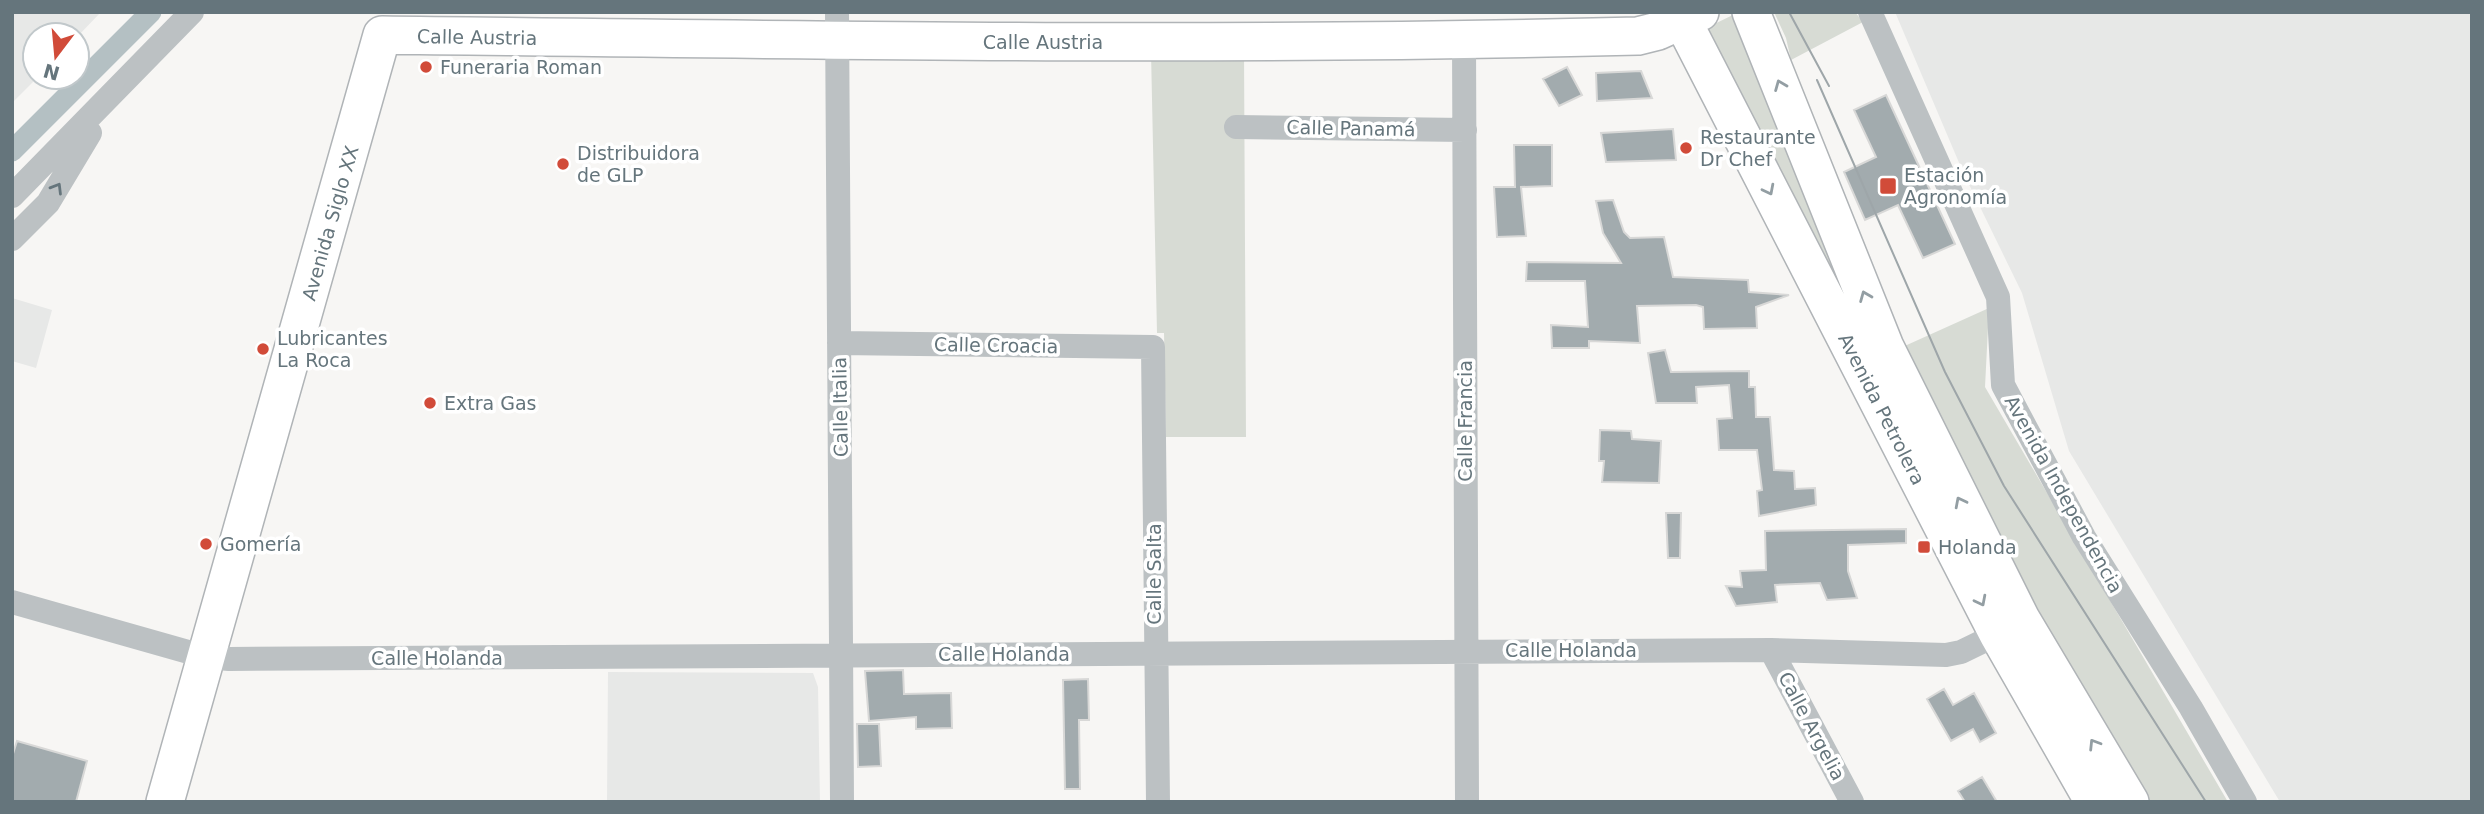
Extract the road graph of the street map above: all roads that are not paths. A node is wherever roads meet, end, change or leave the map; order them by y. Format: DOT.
graph roads {
  1 [pos="192,12"];
  2 [pos="1751,12"];
  3 [pos="1870,12"];
  4 [pos="1687,15"];
  5 [pos="398,24"];
  6 [pos="837,27"];
  7 [pos="1464,41"];
  8 [pos="112,95"];
  9 [pos="1236,127"];
  10 [pos="1465,130"];
  11 [pos="12,196"];
  12 [pos="12,239"];
  13 [pos="839,343"];
  14 [pos="1153,347"];
  15 [pos="12,601"];
  16 [pos="1998,634"];
  17 [pos="1465,650"];
  18 [pos="1771,650"];
  19 [pos="1155,653"];
  20 [pos="841,656"];
  21 [pos="218,658"];
  22 [pos="165,802"];
  23 [pos="187,802"];
  24 [pos="842,802"];
  25 [pos="1158,802"];
  26 [pos="1467,802"];
  27 [pos="1852,802"];
  28 [pos="2094,802"];
  29 [pos="2130,802"];
  30 [pos="2245,802"];
  1 -- 8 [label="street"];
  29 -- 2 [label="highway, Avenida Petrolera, one-way"];
  3 -- 30 [label="street, Avenida Independencia"];
  4 -- 7 [label="highway, Calle Austria"];
  4 -- 16 [label="highway, Avenida Petrolera, one-way"];
  5 -- 6 [label="highway, Calle Austria"];
  5 -- 21 [label="highway, Avenida Siglo XX"];
  6 -- 7 [label="highway, Calle Austria"];
  6 -- 13 [label="street, Calle Italia"];
  7 -- 10 [label="street, Calle Francia"];
  8 -- 11 [label="street"];
  12 -- 8 [label="street, one-way"];
  9 -- 10 [label="street, Calle Panamá"];
  10 -- 17 [label="street, Calle Francia"];
  13 -- 14 [label="street, Calle Croacia"];
  13 -- 20 [label="street, Calle Italia"];
  14 -- 19 [label="street, Calle Salta"];
  15 -- 21 [label="street, Calle Holanda"];
  16 -- 18 [label="street, Calle Holanda"];
  16 -- 28 [label="highway, Avenida Petrolera"];
  17 -- 18 [label="street, Calle Holanda"];
  17 -- 19 [label="street, Calle Holanda"];
  17 -- 26 [label="street, Calle Francia"];
  18 -- 27 [label="street, Calle Argelia"];
  19 -- 20 [label="street, Calle Holanda"];
  19 -- 25 [label="street, Calle Salta"];
  20 -- 21 [label="street, Calle Holanda"];
  20 -- 24 [label="street, Calle Italia"];
  21 -- 22 [label="highway, Avenida Siglo XX"];
  21 -- 23 [label="highway, Avenida Siglo XX"];
}
